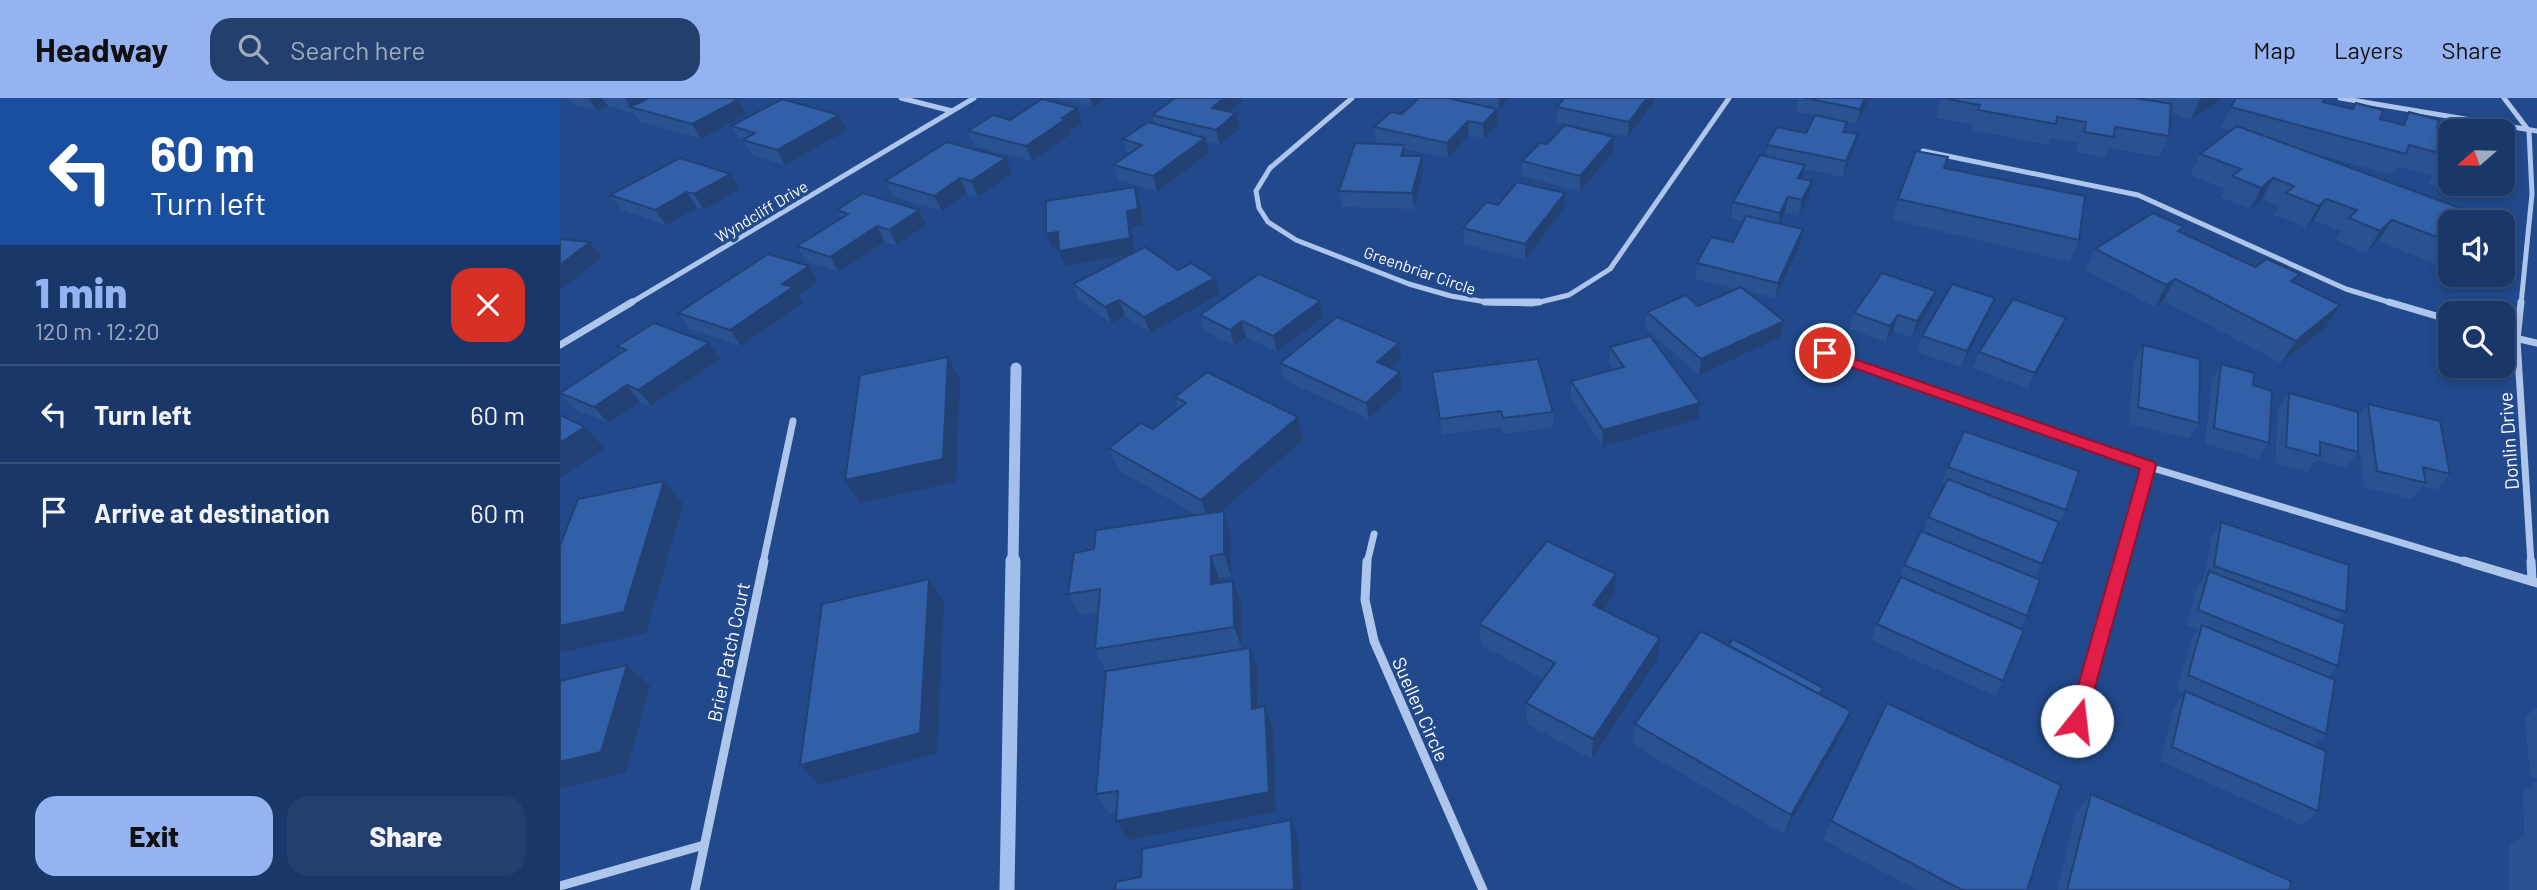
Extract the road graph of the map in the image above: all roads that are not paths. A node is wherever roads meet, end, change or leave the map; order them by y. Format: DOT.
graph roads {
  1 [pos="901,98"];
  2 [pos="974,98"];
  3 [pos="1352,98"];
  4 [pos="1729,98"];
  5 [pos="2340,98"];
  6 [pos="2504,98"];
  7 [pos="952,111"];
  8 [pos="2533,131"];
  9 [pos="1923,152"];
  10 [pos="2438,316"];
  11 [pos="2517,340"];
  12 [pos="2537,343"];
  13 [pos="560,345"];
  14 [pos="1825,353"];
  15 [pos="793,421"];
  16 [pos="2149,466"];
  17 [pos="1374,534"];
  18 [pos="2535,582"];
  19 [pos="2077,721"];
  20 [pos="704,845"];
  21 [pos="560,886"];
  22 [pos="695,890"];
  23 [pos="1483,890"];
  1 -- 7 [label="street"];
  2 -- 7 [label="street, Wyndcliff Drive"];
  3 -- 4 [label="street, Greenbriar Circle"];
  5 -- 8 [label="street"];
  6 -- 8 [label="street"];
  7 -- 13 [label="street, Wyndcliff Drive"];
  8 -- 11 [label="street, Donlin Drive"];
  9 -- 10 [label="street"];
  11 -- 12 [label="street"];
  11 -- 18 [label="street, Donlin Drive"];
  14 -- 16 [label="street"];
  15 -- 20 [label="street, Brier Patch Court"];
  16 -- 18 [label="street"];
  16 -- 19 [label="street"];
  17 -- 23 [label="street, Suellen Circle"];
  20 -- 21 [label="street"];
  20 -- 22 [label="street, Brier Patch Court"];
}
